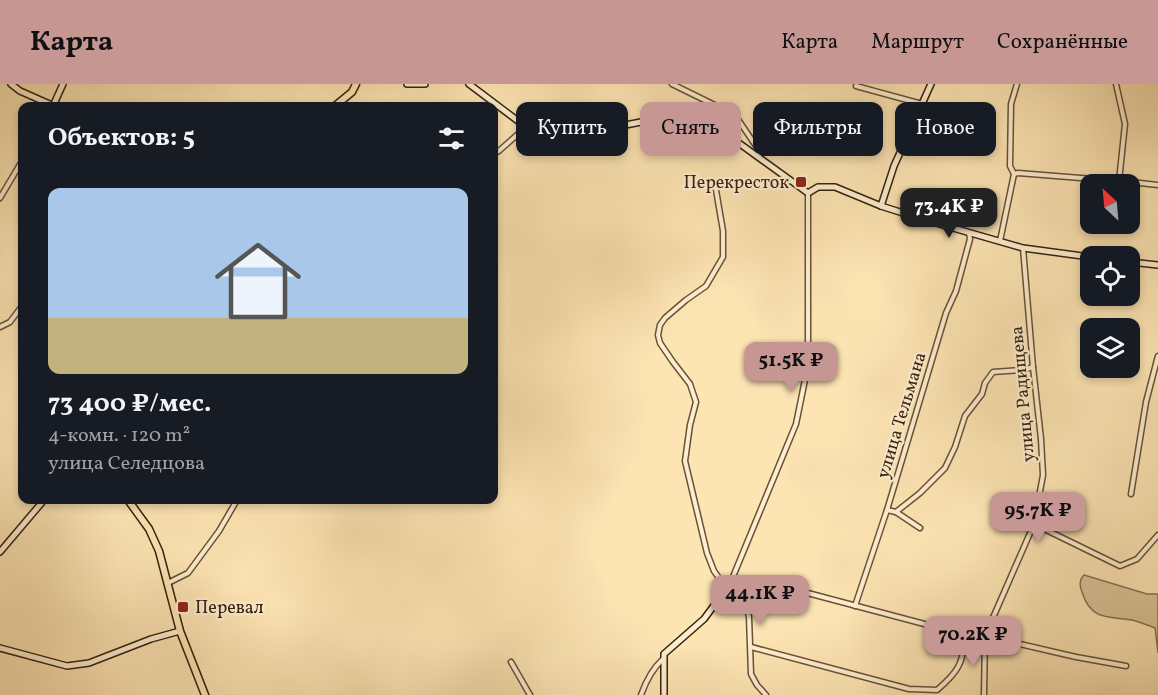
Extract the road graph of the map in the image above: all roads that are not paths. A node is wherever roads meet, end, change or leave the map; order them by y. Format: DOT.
graph roads {
  1 [pos="10,84"];
  2 [pos="63,84"];
  3 [pos="356,84"];
  4 [pos="406,84"];
  5 [pos="425,84"];
  6 [pos="469,84"];
  7 [pos="672,84"];
  8 [pos="931,84"];
  9 [pos="1017,84"];
  10 [pos="1116,84"];
  11 [pos="856,86"];
  12 [pos="44,102"];
  13 [pos="55,102"];
  14 [pos="340,102"];
  15 [pos="493,102"];
  16 [pos="916,102"];
  17 [pos="924,102"];
  18 [pos="498,106"];
  19 [pos="516,119"];
  20 [pos="628,125"];
  21 [pos="516,136"];
  22 [pos="498,151"];
  23 [pos="899,156"];
  24 [pos="758,157"];
  25 [pos="18,168"];
  26 [pos="1014,174"];
  27 [pos="1120,174"];
  28 [pos="1080,178"];
  29 [pos="715,184"];
  30 [pos="1140,184"];
  31 [pos="1158,186"];
  32 [pos="808,193"];
  33 [pos="0,198"];
  34 [pos="881,206"];
  35 [pos="969,233"];
  36 [pos="1000,241"];
  37 [pos="1023,248"];
  38 [pos="1080,256"];
  39 [pos="1140,263"];
  40 [pos="1158,266"];
  41 [pos="18,311"];
  42 [pos="0,327"];
  43 [pos="1158,356"];
  44 [pos="1033,367"];
  45 [pos="1131,494"];
  46 [pos="41,504"];
  47 [pos="131,504"];
  48 [pos="235,504"];
  49 [pos="886,510"];
  50 [pos="896,512"];
  51 [pos="1034,524"];
  52 [pos="920,528"];
  53 [pos="1158,535"];
  54 [pos="0,552"];
  55 [pos="168,583"];
  56 [pos="730,584"];
  57 [pos="740,586"];
  58 [pos="855,606"];
  59 [pos="180,631"];
  60 [pos="962,634"];
  61 [pos="986,636"];
  62 [pos="751,647"];
  63 [pos="0,648"];
  64 [pos="663,659"];
  65 [pos="511,662"];
  66 [pos="1126,666"];
  67 [pos="203,695"];
  68 [pos="530,695"];
  69 [pos="641,695"];
  70 [pos="664,695"];
  71 [pos="766,695"];
  72 [pos="984,695"];
  1 -- 12 [label="street"];
  2 -- 13 [label="street"];
  3 -- 14 [label="main road"];
  4 -- 5 [label="street"];
  6 -- 15 [label="street"];
  7 -- 24 [label="street"];
  8 -- 17 [label="street"];
  9 -- 26 [label="street"];
  10 -- 27 [label="street"];
  11 -- 16 [label="street"];
  18 -- 19 [label="street"];
  20 -- 24 [label="street"];
  21 -- 22 [label="street"];
  23 -- 34 [label="street"];
  24 -- 32 [label="street"];
  25 -- 33 [label="street"];
  26 -- 28 [label="street"];
  26 -- 36 [label="street"];
  29 -- 56 [label="street"];
  30 -- 31 [label="street"];
  32 -- 34 [label="street"];
  32 -- 56 [label="street"];
  34 -- 35 [label="street"];
  35 -- 36 [label="street"];
  35 -- 49 [label="street, улица Тельмана"];
  36 -- 37 [label="street"];
  37 -- 38 [label="street"];
  37 -- 44 [label="street, улица Радищева"];
  39 -- 40 [label="street"];
  41 -- 42 [label="street"];
  43 -- 45 [label="street"];
  44 -- 50 [label="street"];
  44 -- 51 [label="street, улица Радищева"];
  46 -- 54 [label="street"];
  47 -- 55 [label="main road"];
  48 -- 55 [label="street"];
  49 -- 50 [label="street"];
  49 -- 58 [label="street, улица Тельмана"];
  50 -- 52 [label="street"];
  51 -- 53 [label="street"];
  51 -- 61 [label="street, улица Радищева"];
  55 -- 59 [label="main road"];
  56 -- 57 [label="street"];
  56 -- 64 [label="street"];
  57 -- 58 [label="street"];
  57 -- 62 [label="street"];
  58 -- 60 [label="street"];
  59 -- 63 [label="street"];
  59 -- 67 [label="main road"];
  60 -- 61 [label="street"];
  60 -- 62 [label="street"];
  61 -- 66 [label="street"];
  61 -- 72 [label="street"];
  62 -- 71 [label="street"];
  64 -- 69 [label="street"];
  64 -- 70 [label="street"];
  65 -- 68 [label="street"];
}
